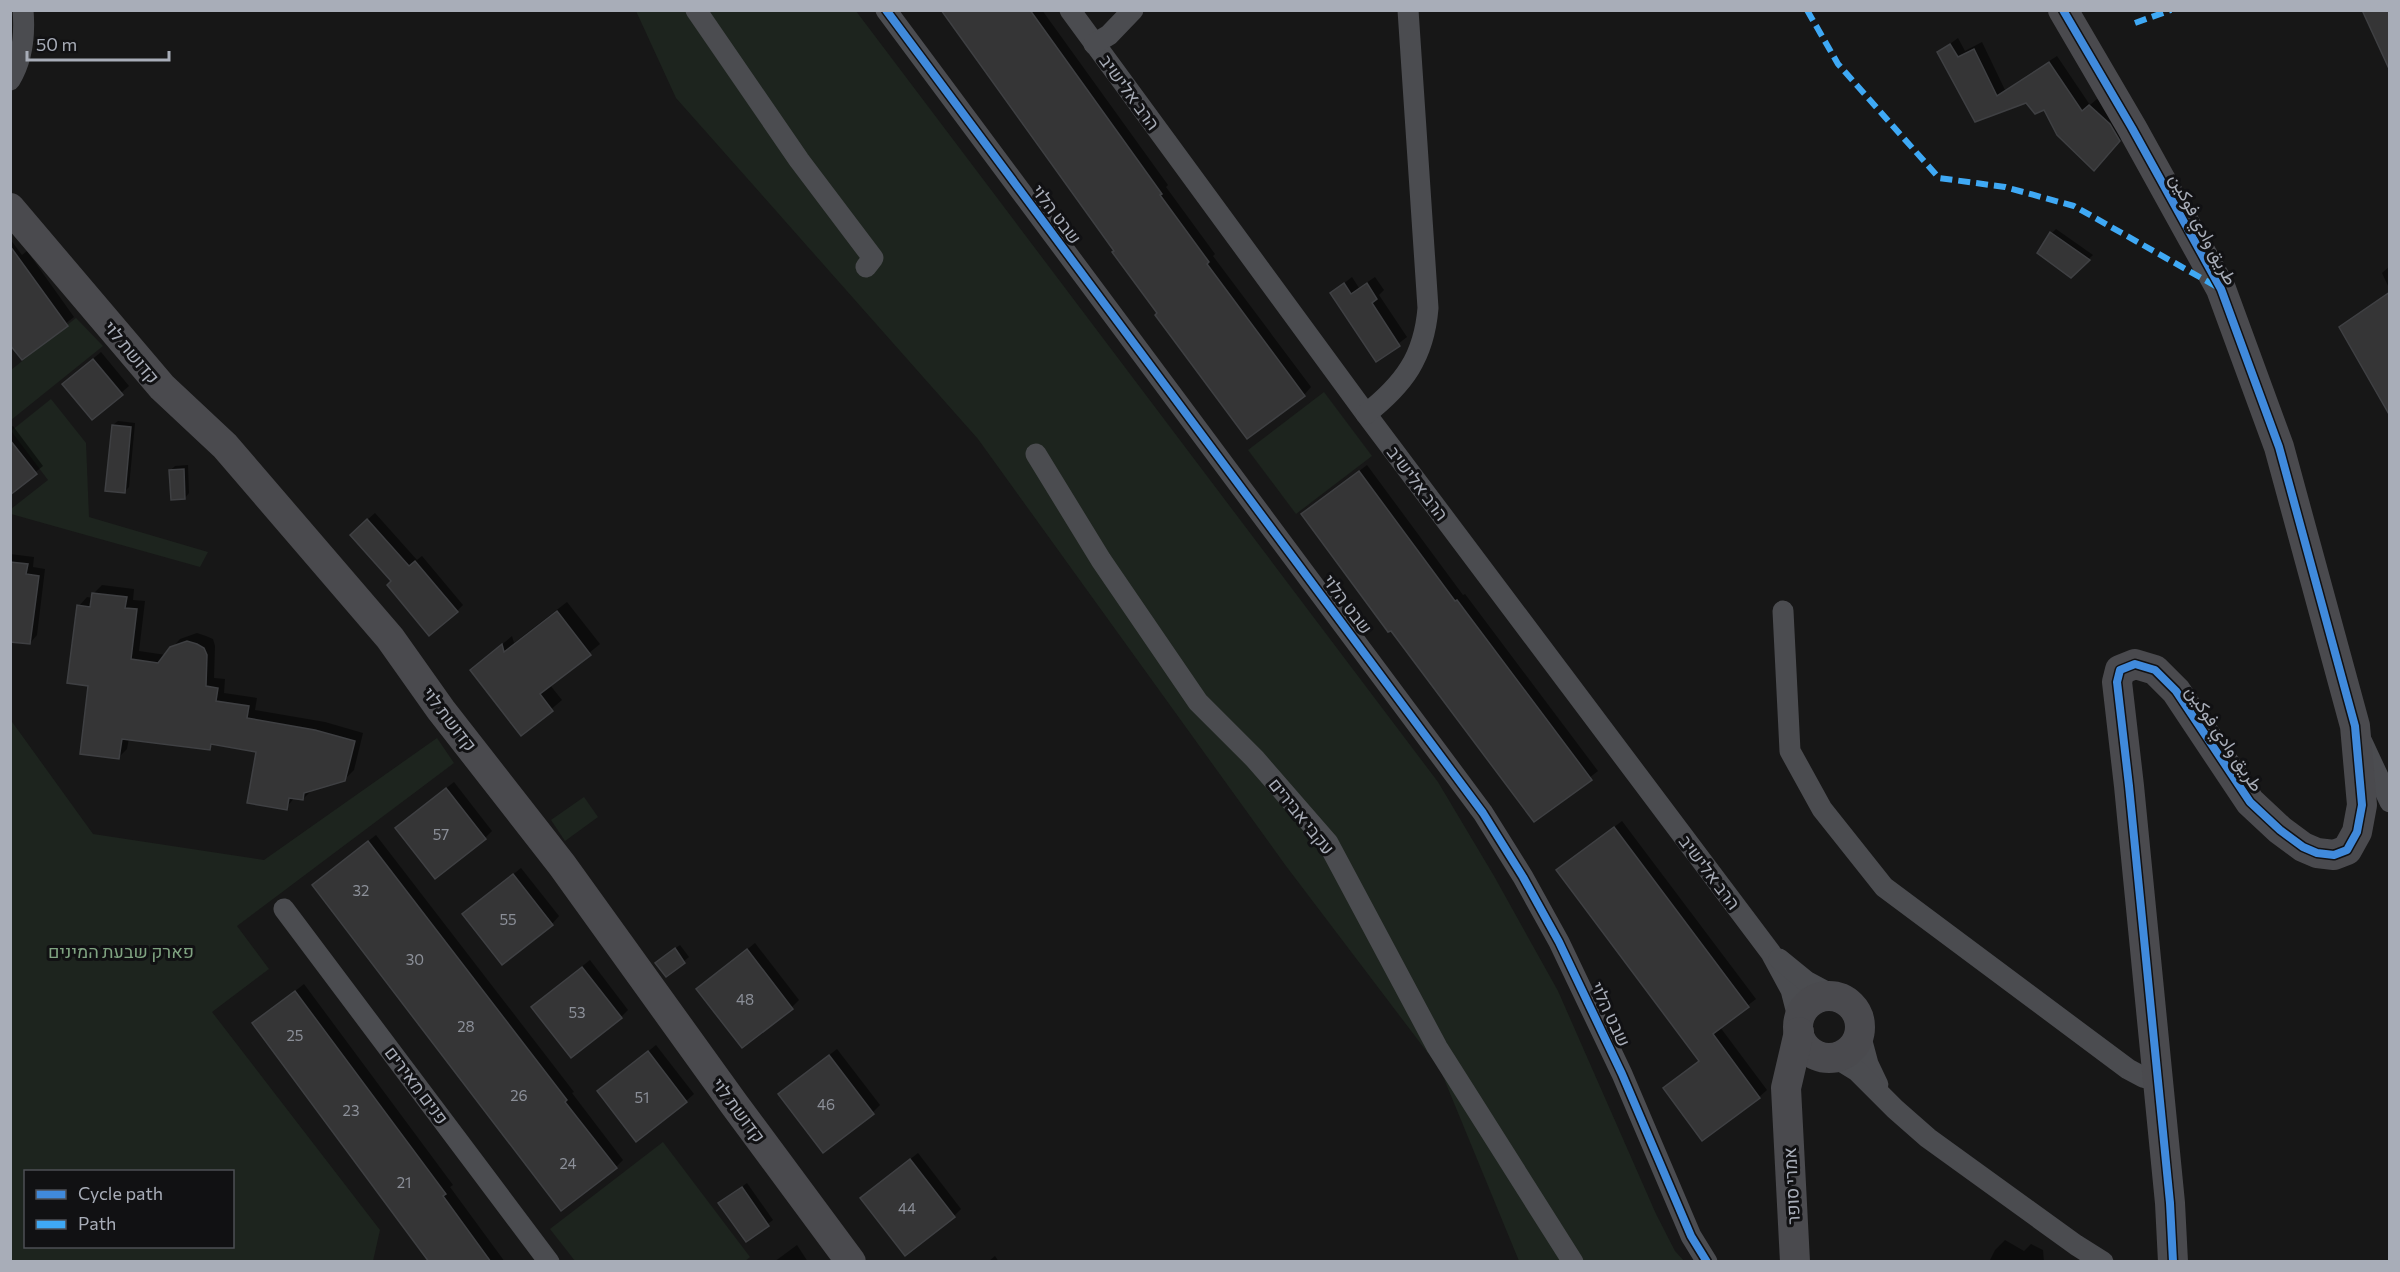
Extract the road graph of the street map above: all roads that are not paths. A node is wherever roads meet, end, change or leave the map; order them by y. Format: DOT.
graph roads {
  1 [pos="24,10"];
  2 [pos="696,10"];
  3 [pos="886,10"];
  4 [pos="1070,10"];
  5 [pos="1133,10"];
  6 [pos="1407,10"];
  7 [pos="2063,10"];
  8 [pos="1094,44"];
  9 [pos="22,48"];
  10 [pos="10,66"];
  11 [pos="10,80"];
  12 [pos="10,208"];
  13 [pos="866,267"];
  14 [pos="1366,414"];
  15 [pos="1035,454"];
  16 [pos="1783,611"];
  17 [pos="2355,726"];
  18 [pos="2390,802"];
  19 [pos="284,909"];
  20 [pos="1771,953"];
  21 [pos="1834,996"];
  22 [pos="1799,1027"];
  23 [pos="1860,1034"];
  24 [pos="1831,1058"];
  25 [pos="2158,1081"];
  26 [pos="1884,1096"];
  27 [pos="1787,1111"];
  28 [pos="2071,1253"];
  29 [pos="549,1262"];
  30 [pos="851,1262"];
  31 [pos="1573,1262"];
  32 [pos="1707,1262"];
  33 [pos="1795,1262"];
  34 [pos="2103,1262"];
  35 [pos="2173,1262"];
  1 -- 9 [label="street"];
  2 -- 13 [label="street"];
  3 -- 32 [label="street, שבט הלוי"];
  4 -- 8 [label="street, הרב אלישיב"];
  5 -- 8 [label="street"];
  6 -- 14 [label="street"];
  7 -- 17 [label="street, طريق وادي فوکين"];
  8 -- 14 [label="street, הרב אלישיב"];
  9 -- 10 [label="street"];
  9 -- 11 [label="street"];
  12 -- 30 [label="street, קדושת לוי"];
  14 -- 20 [label="street, הרב אלישיב"];
  15 -- 31 [label="street, עקבי אבירים"];
  16 -- 25 [label="street"];
  17 -- 18 [label="street"];
  17 -- 25 [label="street, طريق وادي فوکين"];
  19 -- 29 [label="street, פנים מאירים"];
  20 -- 21 [label="street"];
  20 -- 22 [label="street"];
  21 -- 22 [label="street"];
  21 -- 23 [label="street"];
  22 -- 24 [label="street"];
  22 -- 27 [label="street, אמרי סופר"];
  23 -- 24 [label="street"];
  23 -- 26 [label="street"];
  24 -- 26 [label="street"];
  24 -- 27 [label="street"];
  25 -- 35 [label="street, طريق وادي فوکين"];
  26 -- 28 [label="street"];
  27 -- 33 [label="street, אמרי סופר"];
  28 -- 34 [label="street"];
}
